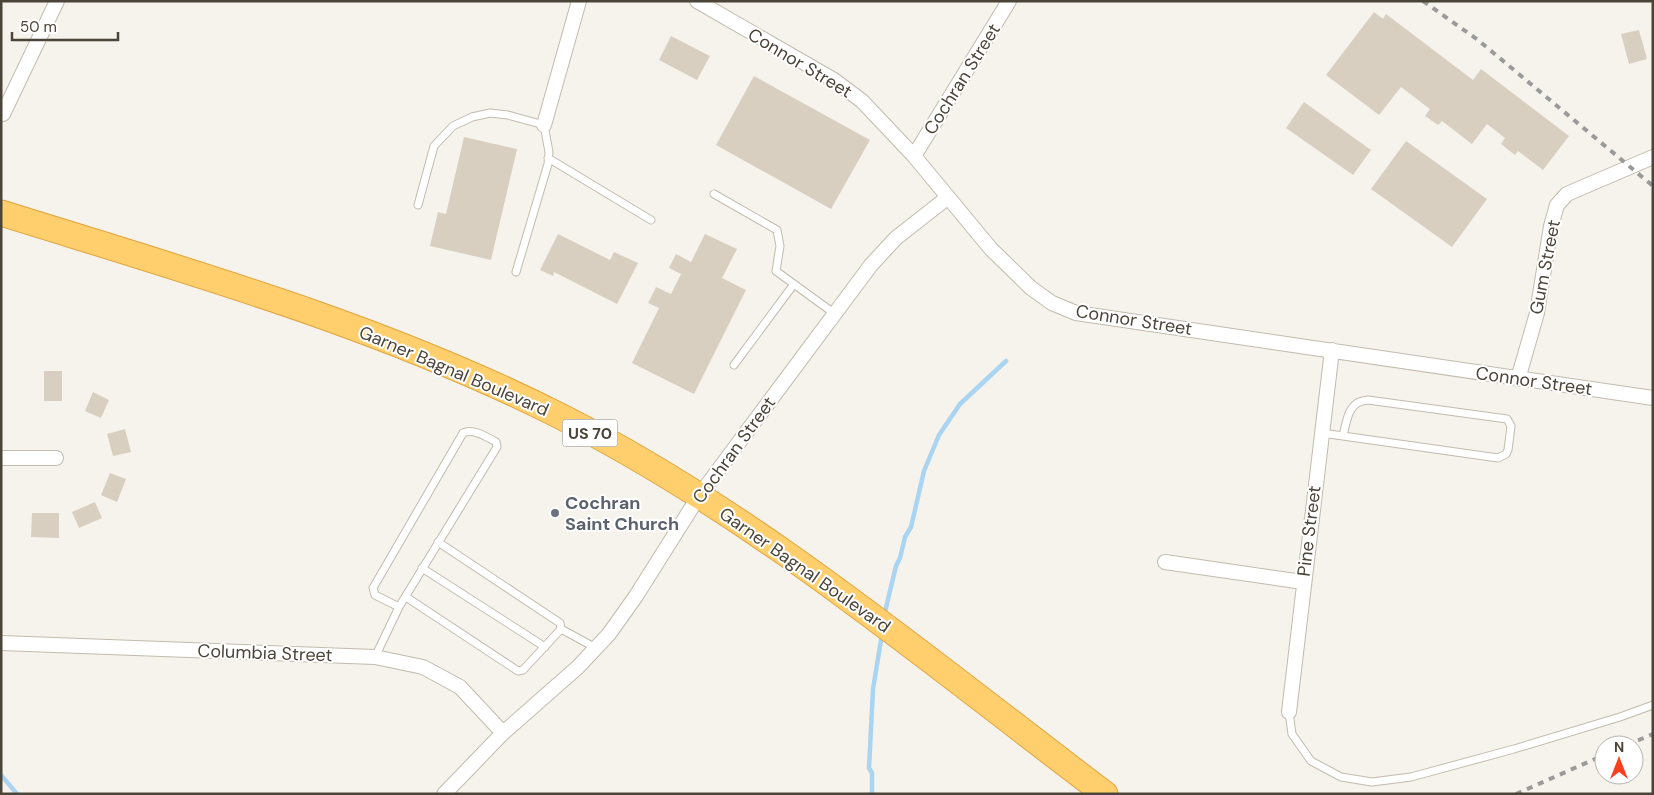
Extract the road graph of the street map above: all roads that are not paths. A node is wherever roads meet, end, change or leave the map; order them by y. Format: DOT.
graph roads {
  1 [pos="57,1"];
  2 [pos="579,1"];
  3 [pos="697,1"];
  4 [pos="1009,1"];
  5 [pos="3,114"];
  6 [pos="544,125"];
  7 [pos="914,156"];
  8 [pos="1653,157"];
  9 [pos="548,158"];
  10 [pos="714,194"];
  11 [pos="947,198"];
  12 [pos="418,205"];
  13 [pos="1,213"];
  14 [pos="651,220"];
  15 [pos="516,272"];
  16 [pos="794,284"];
  17 [pos="835,314"];
  18 [pos="1332,350"];
  19 [pos="734,365"];
  20 [pos="1518,379"];
  21 [pos="1653,398"];
  22 [pos="1322,433"];
  23 [pos="1344,436"];
  24 [pos="1,458"];
  25 [pos="56,458"];
  26 [pos="699,496"];
  27 [pos="438,542"];
  28 [pos="1165,562"];
  29 [pos="422,568"];
  30 [pos="1303,582"];
  31 [pos="406,597"];
  32 [pos="399,607"];
  33 [pos="561,629"];
  34 [pos="1,643"];
  35 [pos="545,647"];
  36 [pos="596,648"];
  37 [pos="375,657"];
  38 [pos="1653,705"];
  39 [pos="1289,712"];
  40 [pos="503,733"];
  41 [pos="444,794"];
  42 [pos="1105,794"];
  1 -- 5 [label="street"];
  2 -- 6 [label="street"];
  3 -- 7 [label="street, Connor Street"];
  4 -- 7 [label="street, Cochran Street"];
  6 -- 9 [label="lane"];
  6 -- 12 [label="lane"];
  7 -- 11 [label="street, Connor Street"];
  8 -- 20 [label="street, Gum Street"];
  9 -- 14 [label="lane"];
  9 -- 15 [label="lane"];
  10 -- 16 [label="lane"];
  11 -- 17 [label="street, Cochran Street"];
  11 -- 18 [label="street, Connor Street"];
  13 -- 26 [label="highway, Garner Bagnal Boulevard / US 70"];
  16 -- 17 [label="lane"];
  16 -- 19 [label="lane"];
  17 -- 26 [label="street, Cochran Street"];
  18 -- 20 [label="street, Connor Street"];
  18 -- 22 [label="street, Pine Street"];
  20 -- 21 [label="street, Connor Street"];
  22 -- 23 [label="lane"];
  22 -- 30 [label="street, Pine Street"];
  23 -- 23 [label="lane"];
  24 -- 25 [label="street"];
  26 -- 36 [label="street, Cochran Street"];
  26 -- 42 [label="highway, Garner Bagnal Boulevard / US 70"];
  27 -- 29 [label="lane"];
  27 -- 32 [label="lane"];
  27 -- 33 [label="lane"];
  28 -- 30 [label="street"];
  29 -- 31 [label="lane"];
  29 -- 35 [label="lane"];
  30 -- 39 [label="street, Pine Street"];
  31 -- 32 [label="lane"];
  31 -- 35 [label="lane"];
  32 -- 37 [label="lane"];
  33 -- 35 [label="lane"];
  33 -- 36 [label="lane"];
  34 -- 37 [label="street, Columbia Street"];
  36 -- 40 [label="street, Cochran Street"];
  37 -- 40 [label="street, Columbia Street"];
  38 -- 39 [label="lane"];
  40 -- 41 [label="street, Cochran Street"];
}
